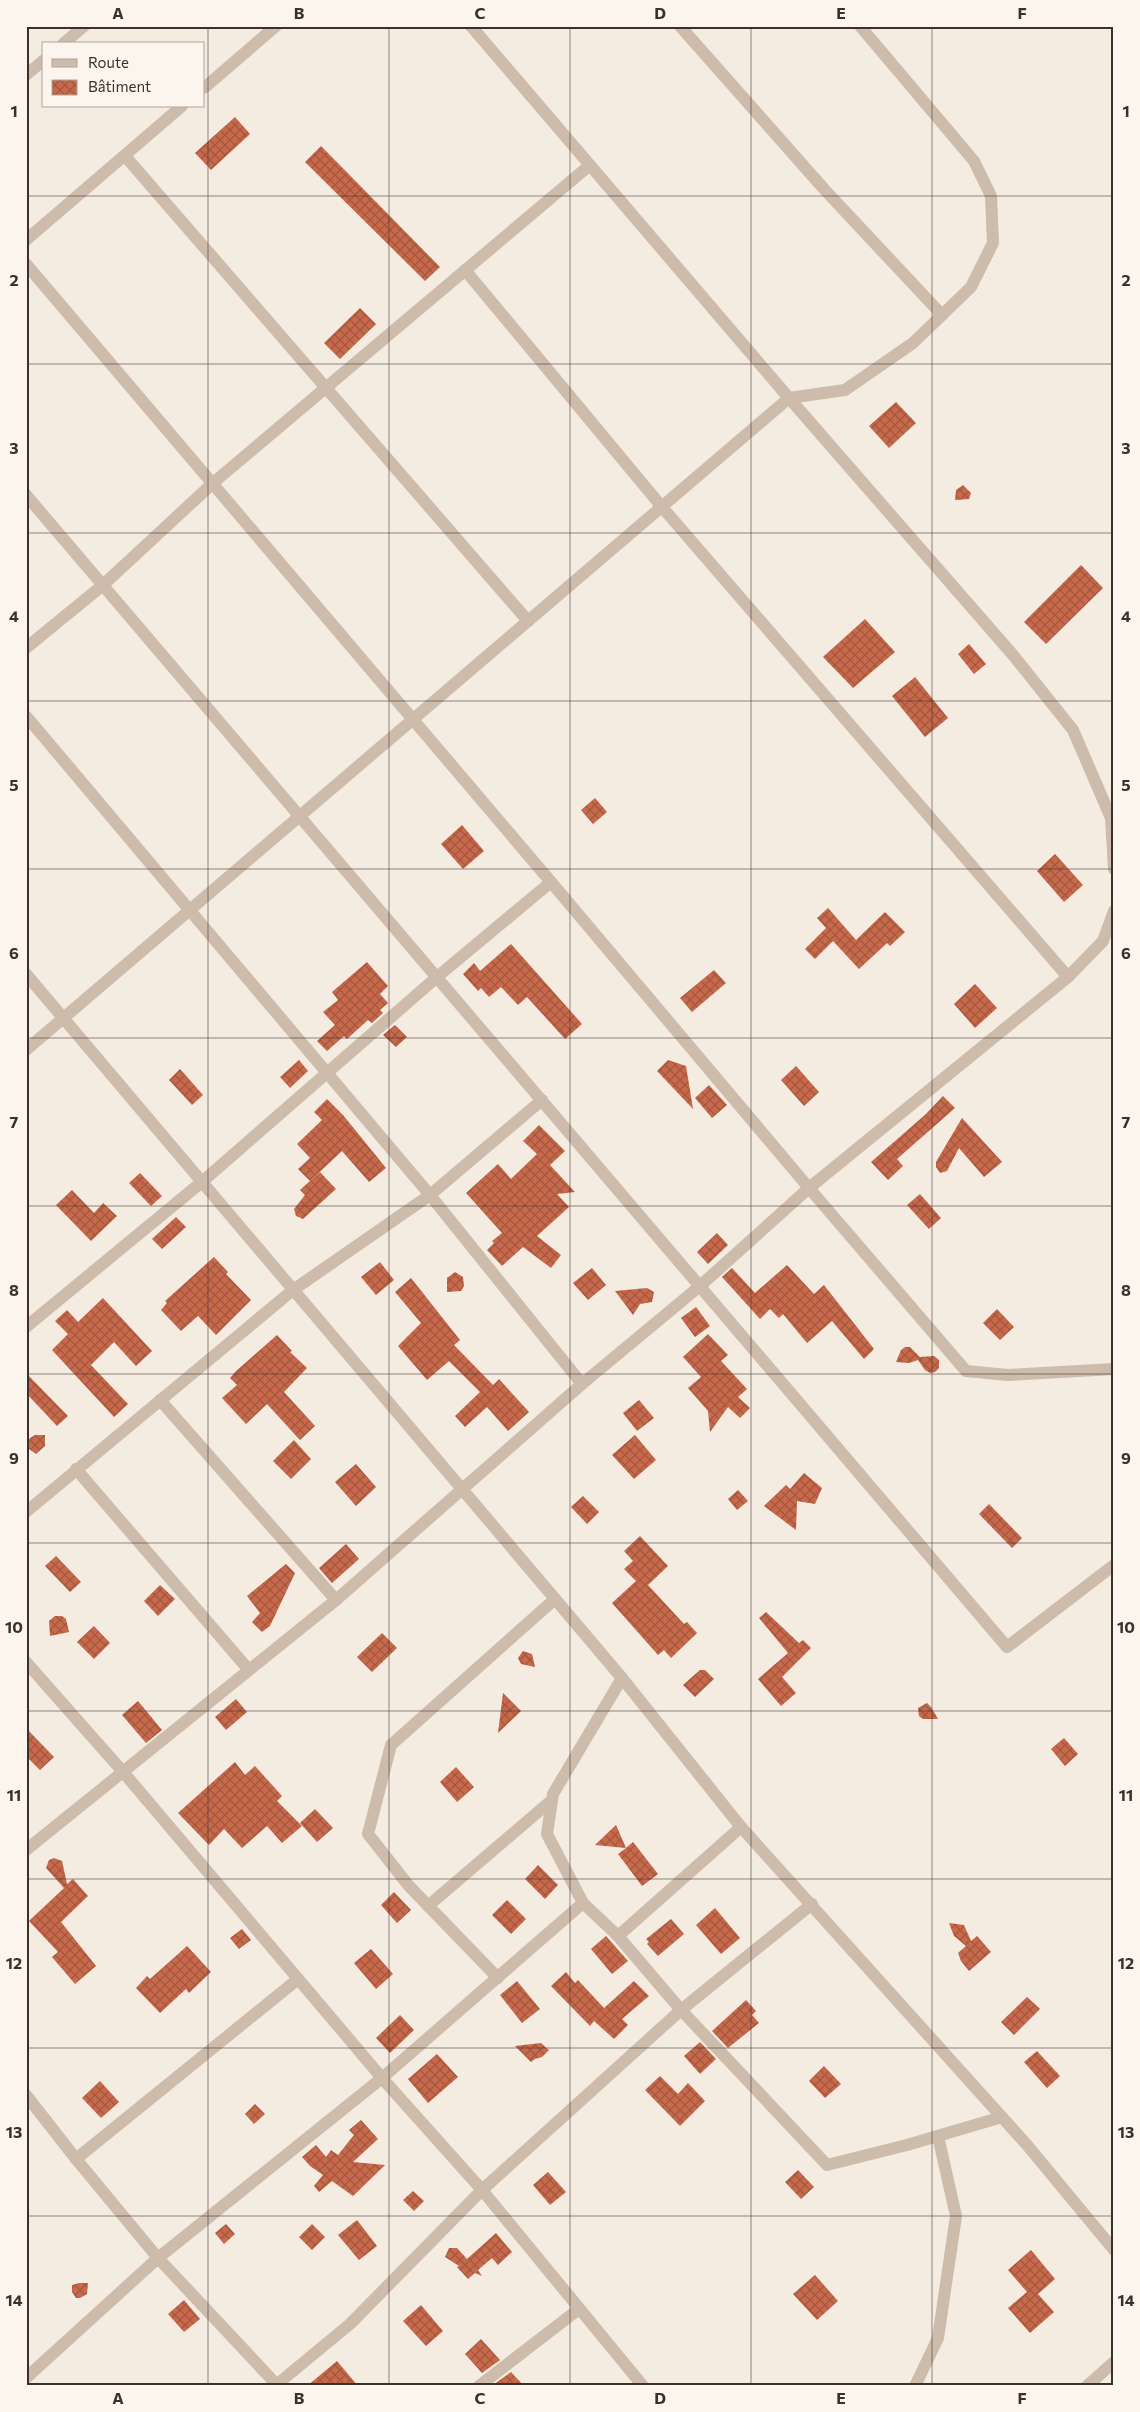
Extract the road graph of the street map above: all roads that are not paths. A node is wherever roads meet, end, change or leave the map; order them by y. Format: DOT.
graph roads {
  1 [pos="84,26"];
  2 [pos="276,26"];
  3 [pos="471,26"];
  4 [pos="680,26"];
  5 [pos="860,26"];
  6 [pos="66,42"];
  7 [pos="42,62"];
  8 [pos="26,75"];
  9 [pos="205,87"];
  10 [pos="180,108"];
  11 [pos="125,156"];
  12 [pos="590,164"];
  13 [pos="26,240"];
  14 [pos="26,264"];
  15 [pos="465,270"];
  16 [pos="942,315"];
  17 [pos="326,388"];
  18 [pos="789,398"];
  19 [pos="212,483"];
  20 [pos="26,495"];
  21 [pos="662,507"];
  22 [pos="103,584"];
  23 [pos="528,621"];
  24 [pos="26,648"];
  25 [pos="26,716"];
  26 [pos="413,719"];
  27 [pos="300,816"];
  28 [pos="1114,868"];
  29 [pos="552,882"];
  30 [pos="190,910"];
  31 [pos="1114,911"];
  32 [pos="26,974"];
  33 [pos="437,977"];
  34 [pos="1068,977"];
  35 [pos="63,1018"];
  36 [pos="26,1050"];
  37 [pos="329,1074"];
  38 [pos="542,1100"];
  39 [pos="203,1181"];
  40 [pos="809,1188"];
  41 [pos="430,1194"];
  42 [pos="700,1286"];
  43 [pos="293,1290"];
  44 [pos="26,1326"];
  45 [pos="1113,1368"];
  46 [pos="582,1384"];
  47 [pos="160,1400"];
  48 [pos="76,1469"];
  49 [pos="463,1489"];
  50 [pos="26,1512"];
  51 [pos="1114,1565"];
  52 [pos="555,1599"];
  53 [pos="336,1600"];
  54 [pos="26,1662"];
  55 [pos="248,1669"];
  56 [pos="622,1678"];
  57 [pos="124,1773"];
  58 [pos="552,1800"];
  59 [pos="741,1827"];
  60 [pos="26,1850"];
  61 [pos="583,1903"];
  62 [pos="812,1904"];
  63 [pos="428,1906"];
  64 [pos="618,1936"];
  65 [pos="498,1978"];
  66 [pos="298,1979"];
  67 [pos="681,2010"];
  68 [pos="382,2078"];
  69 [pos="26,2095"];
  70 [pos="1002,2117"];
  71 [pos="938,2136"];
  72 [pos="76,2160"];
  73 [pos="482,2190"];
  74 [pos="1114,2250"];
  75 [pos="158,2258"];
  76 [pos="580,2309"];
  77 [pos="1114,2362"];
  78 [pos="26,2378"];
  79 [pos="276,2385"];
  80 [pos="479,2386"];
  81 [pos="643,2386"];
  82 [pos="915,2386"];
  83 [pos="1087,2386"];
  1 -- 6 [label="street"];
  2 -- 9 [label="street"];
  3 -- 12 [label="street"];
  4 -- 16 [label="street"];
  5 -- 16 [label="street"];
  7 -- 8 [label="street"];
  10 -- 11 [label="street"];
  11 -- 13 [label="street"];
  11 -- 17 [label="street"];
  12 -- 15 [label="street"];
  12 -- 18 [label="street"];
  14 -- 19 [label="street"];
  15 -- 17 [label="street"];
  15 -- 21 [label="street"];
  16 -- 18 [label="street"];
  17 -- 19 [label="street"];
  17 -- 23 [label="street"];
  18 -- 21 [label="street"];
  18 -- 28 [label="street"];
  19 -- 22 [label="street"];
  19 -- 26 [label="street"];
  20 -- 22 [label="street"];
  21 -- 23 [label="street"];
  21 -- 34 [label="street"];
  22 -- 24 [label="street"];
  22 -- 27 [label="street"];
  23 -- 26 [label="street"];
  25 -- 30 [label="street"];
  26 -- 27 [label="street"];
  26 -- 29 [label="street"];
  27 -- 30 [label="street"];
  27 -- 33 [label="street"];
  29 -- 33 [label="street"];
  29 -- 40 [label="street"];
  30 -- 35 [label="street"];
  30 -- 37 [label="street"];
  31 -- 34 [label="street"];
  32 -- 35 [label="street"];
  33 -- 37 [label="street"];
  33 -- 38 [label="street"];
  34 -- 40 [label="street"];
  35 -- 36 [label="street"];
  35 -- 39 [label="street"];
  37 -- 39 [label="street"];
  37 -- 41 [label="street"];
  38 -- 41 [label="street"];
  38 -- 42 [label="street"];
  39 -- 43 [label="street"];
  39 -- 44 [label="street"];
  40 -- 42 [label="street"];
  40 -- 45 [label="street"];
  41 -- 43 [label="street"];
  41 -- 46 [label="street"];
  42 -- 46 [label="street"];
  42 -- 51 [label="street"];
  43 -- 47 [label="street"];
  43 -- 49 [label="street"];
  46 -- 49 [label="street"];
  47 -- 48 [label="street"];
  47 -- 53 [label="street"];
  48 -- 50 [label="street"];
  48 -- 55 [label="street"];
  49 -- 52 [label="street"];
  49 -- 53 [label="street"];
  52 -- 56 [label="street"];
  52 -- 63 [label="street"];
  53 -- 55 [label="street"];
  54 -- 57 [label="street"];
  55 -- 57 [label="street"];
  56 -- 58 [label="street"];
  56 -- 59 [label="street"];
  57 -- 60 [label="street"];
  57 -- 66 [label="street"];
  58 -- 61 [label="street"];
  58 -- 63 [label="street"];
  59 -- 62 [label="street"];
  59 -- 64 [label="street"];
  61 -- 64 [label="street"];
  61 -- 65 [label="street"];
  62 -- 67 [label="street"];
  62 -- 70 [label="street"];
  63 -- 65 [label="street"];
  64 -- 67 [label="street"];
  65 -- 68 [label="street"];
  66 -- 68 [label="street"];
  66 -- 72 [label="street"];
  67 -- 71 [label="street"];
  67 -- 73 [label="street"];
  68 -- 73 [label="street"];
  68 -- 75 [label="street"];
  69 -- 72 [label="street"];
  70 -- 71 [label="street"];
  70 -- 74 [label="street"];
  71 -- 82 [label="street"];
  72 -- 75 [label="street"];
  73 -- 76 [label="street"];
  73 -- 79 [label="street"];
  75 -- 78 [label="street"];
  75 -- 79 [label="street"];
  76 -- 80 [label="street"];
  76 -- 81 [label="street"];
  77 -- 83 [label="street"];
}
